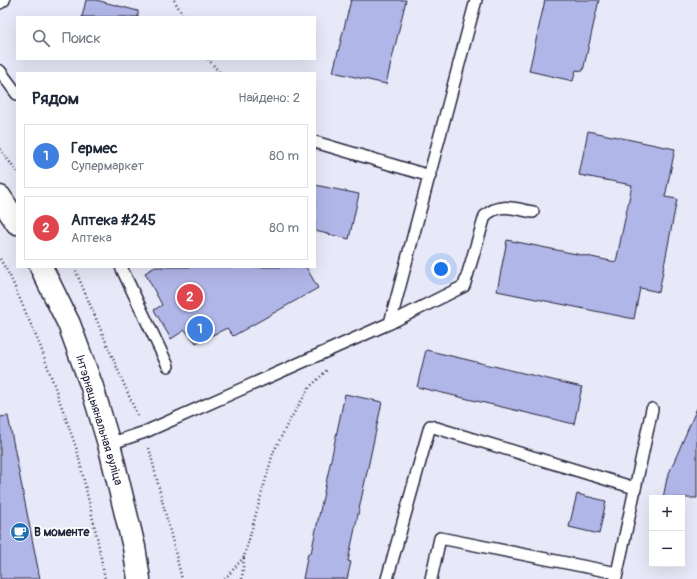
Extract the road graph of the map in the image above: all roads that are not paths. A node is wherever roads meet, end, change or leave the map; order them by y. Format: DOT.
graph roads {
  1 [pos="4,0"];
  2 [pos="476,0"];
  3 [pos="0,3"];
  4 [pos="0,71"];
  5 [pos="16,93"];
  6 [pos="316,142"];
  7 [pos="430,176"];
  8 [pos="0,197"];
  9 [pos="534,212"];
  10 [pos="16,221"];
  11 [pos="41,268"];
  12 [pos="121,268"];
  13 [pos="390,323"];
  14 [pos="168,366"];
  15 [pos="652,409"];
  16 [pos="110,444"];
  17 [pos="635,488"];
  18 [pos="616,576"];
  19 [pos="139,579"];
  20 [pos="387,579"];
  21 [pos="431,579"];
  1 -- 3 [label="lane"];
  2 -- 7 [label="lane"];
  4 -- 5 [label="lane"];
  6 -- 7 [label="lane"];
  7 -- 13 [label="lane"];
  8 -- 10 [label="main road"];
  9 -- 13 [label="lane"];
  11 -- 16 [label="main road, Інтэрнацыянальная вуліца"];
  12 -- 14 [label="lane"];
  13 -- 16 [label="lane"];
  15 -- 17 [label="lane"];
  16 -- 19 [label="main road, Інтэрнацыянальная вуліца"];
  17 -- 18 [label="lane"];
  17 -- 20 [label="lane"];
  18 -- 21 [label="lane"];
}
